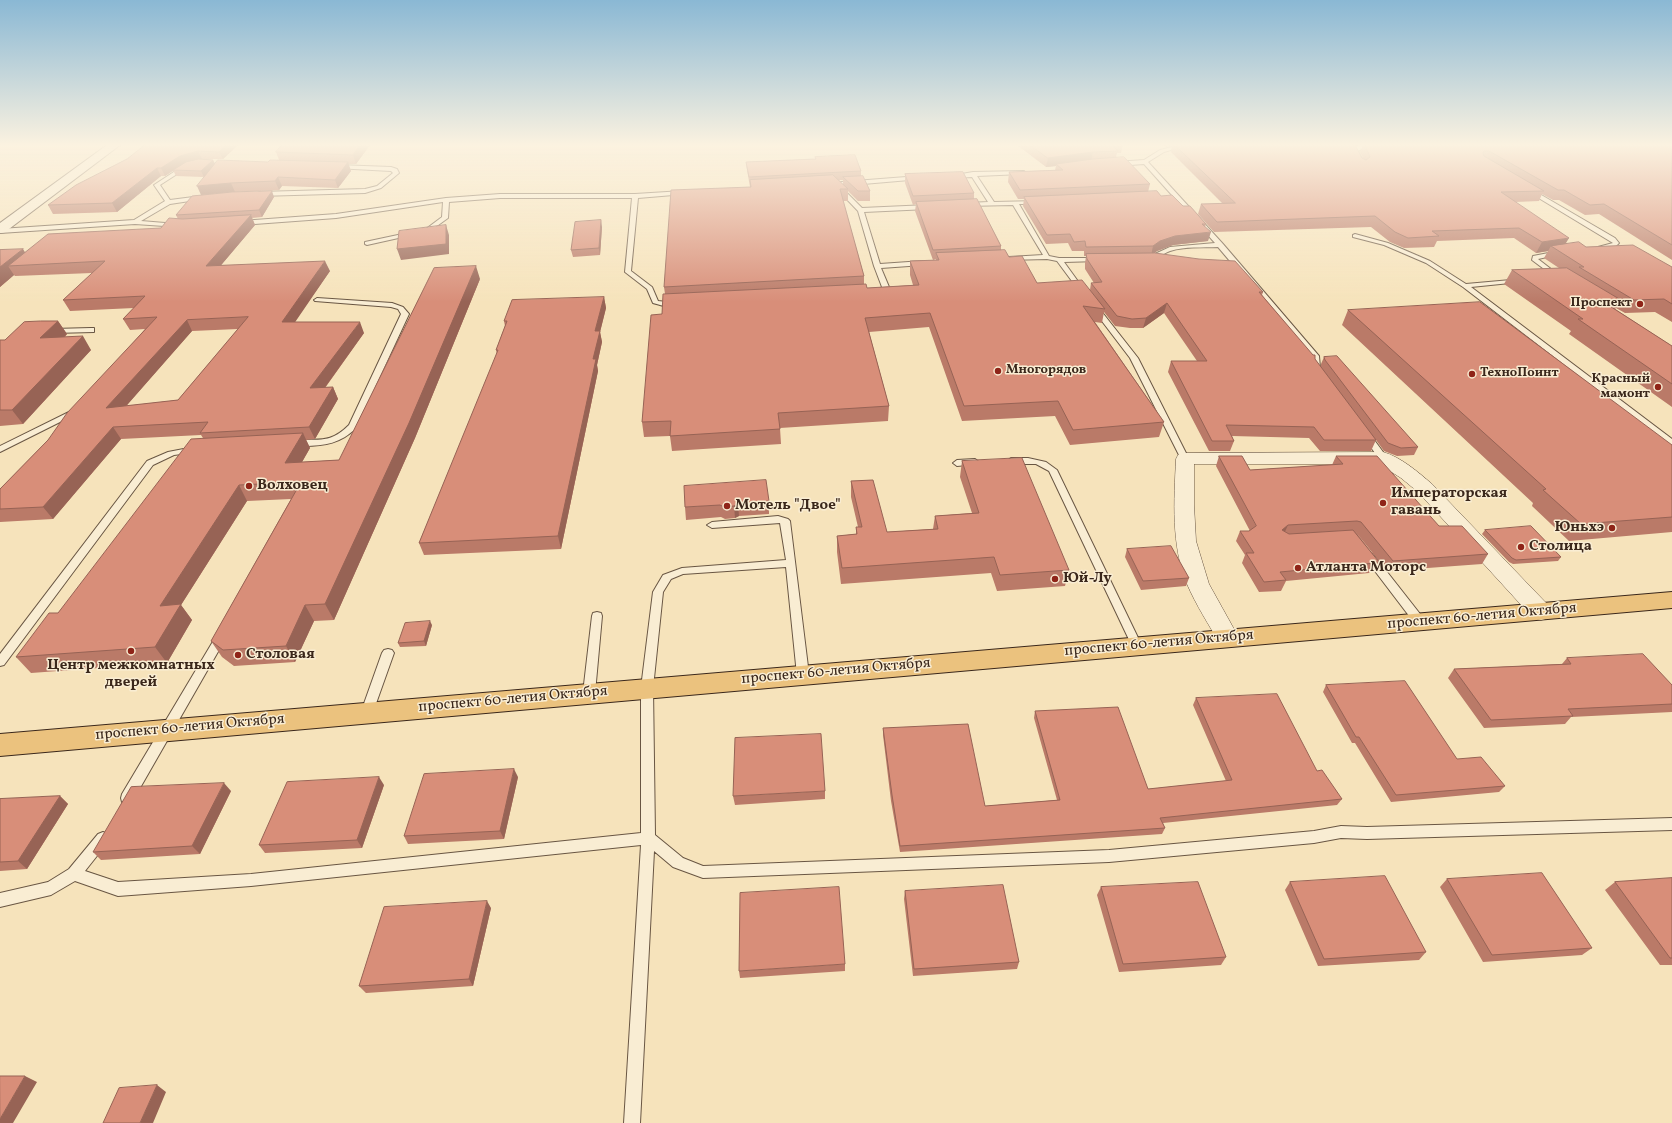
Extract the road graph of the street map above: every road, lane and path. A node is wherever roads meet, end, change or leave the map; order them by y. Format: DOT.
graph roads {
  1 [pos="44,197"];
  2 [pos="165,197"];
  3 [pos="489,197"];
  4 [pos="635,197"];
  5 [pos="849,197"];
  6 [pos="988,197"];
  7 [pos="1177,197"];
  8 [pos="1542,197"];
  9 [pos="205,198"];
  10 [pos="446,200"];
  11 [pos="1046,201"];
  12 [pos="168,202"];
  13 [pos="1015,203"];
  14 [pos="992,204"];
  15 [pos="961,205"];
  16 [pos="938,207"];
  17 [pos="861,210"];
  18 [pos="135,222"];
  19 [pos="233,223"];
  20 [pos="186,226"];
  21 [pos="0,230"];
  22 [pos="1355,236"];
  23 [pos="367,243"];
  24 [pos="1221,245"];
  25 [pos="1591,249"];
  26 [pos="1568,252"];
  27 [pos="1047,257"];
  28 [pos="1000,259"];
  29 [pos="1106,259"];
  30 [pos="1137,259"];
  31 [pos="1153,259"];
  32 [pos="1059,260"];
  33 [pos="1160,260"];
  34 [pos="931,263"];
  35 [pos="877,266"];
  36 [pos="1226,266"];
  37 [pos="1240,267"];
  38 [pos="1546,279"];
  39 [pos="1525,280"];
  40 [pos="1465,286"];
  41 [pos="868,294"];
  42 [pos="317,300"];
  43 [pos="682,304"];
  44 [pos="91,330"];
  45 [pos="46,332"];
  46 [pos="1325,380"];
  47 [pos="81,410"];
  48 [pos="1360,428"];
  49 [pos="1672,443"];
  50 [pos="286,444"];
  51 [pos="0,449"];
  52 [pos="202,450"];
  53 [pos="1383,458"];
  54 [pos="1184,459"];
  55 [pos="1000,461"];
  56 [pos="986,462"];
  57 [pos="957,463"];
  58 [pos="712,525"];
  59 [pos="1362,547"];
  60 [pos="791,563"];
  61 [pos="1672,600"];
  62 [pos="1541,612"];
  63 [pos="597,616"];
  64 [pos="1420,622"];
  65 [pos="227,626"];
  66 [pos="1228,638"];
  67 [pos="1137,646"];
  68 [pos="388,653"];
  69 [pos="0,662"];
  70 [pos="802,676"];
  71 [pos="647,688"];
  72 [pos="589,693"];
  73 [pos="367,712"];
  74 [pos="168,730"];
  75 [pos="0,745"];
  76 [pos="121,808"];
  77 [pos="1672,824"];
  78 [pos="109,827"];
  79 [pos="648,838"];
  80 [pos="74,874"];
  81 [pos="0,900"];
  82 [pos="632,1123"];
  1 -- 21 [label="street"];
  2 -- 12 [label="lane"];
  3 -- 10 [label="lane"];
  4 -- 43 [label="lane"];
  5 -- 17 [label="lane"];
  6 -- 14 [label="lane"];
  7 -- 24 [label="lane"];
  8 -- 25 [label="lane"];
  9 -- 12 [label="lane"];
  10 -- 19 [label="lane"];
  10 -- 23 [label="lane"];
  11 -- 13 [label="lane"];
  12 -- 18 [label="lane"];
  13 -- 14 [label="lane"];
  13 -- 27 [label="lane"];
  14 -- 15 [label="lane"];
  16 -- 17 [label="lane"];
  17 -- 35 [label="lane"];
  18 -- 20 [label="lane"];
  18 -- 21 [label="lane"];
  22 -- 40 [label="lane"];
  24 -- 31 [label="lane"];
  24 -- 37 [label="lane"];
  26 -- 38 [label="lane"];
  27 -- 28 [label="lane"];
  27 -- 32 [label="lane"];
  29 -- 32 [label="lane"];
  30 -- 31 [label="lane"];
  31 -- 33 [label="lane"];
  32 -- 54 [label="lane"];
  34 -- 35 [label="lane"];
  35 -- 41 [label="lane"];
  36 -- 37 [label="lane"];
  37 -- 46 [label="lane"];
  39 -- 40 [label="lane"];
  40 -- 49 [label="lane"];
  42 -- 50 [label="lane"];
  44 -- 45 [label="lane"];
  47 -- 51 [label="lane"];
  48 -- 53 [label="lane"];
  52 -- 69 [label="lane"];
  53 -- 54 [label="street"];
  53 -- 62 [label="street"];
  54 -- 66 [label="street"];
  55 -- 67 [label="lane"];
  56 -- 57 [label="lane"];
  58 -- 60 [label="lane"];
  59 -- 64 [label="lane"];
  60 -- 70 [label="lane"];
  60 -- 71 [label="lane"];
  61 -- 62 [label="highway, проспект 60-летия Октября"];
  62 -- 64 [label="highway, проспект 60-летия Октября"];
  63 -- 72 [label="lane"];
  64 -- 66 [label="highway, проспект 60-летия Октября"];
  65 -- 74 [label="lane"];
  66 -- 67 [label="highway, проспект 60-летия Октября"];
  67 -- 70 [label="highway, проспект 60-летия Октября"];
  68 -- 73 [label="lane"];
  70 -- 71 [label="highway, проспект 60-летия Октября"];
  71 -- 72 [label="highway, проспект 60-летия Октября"];
  71 -- 79 [label="lane"];
  72 -- 73 [label="highway, проспект 60-летия Октября"];
  73 -- 74 [label="highway, проспект 60-летия Октября"];
  74 -- 75 [label="highway, проспект 60-летия Октября"];
  74 -- 76 [label="lane"];
  77 -- 79 [label="lane"];
  78 -- 80 [label="lane"];
  79 -- 80 [label="lane"];
  79 -- 82 [label="lane"];
  80 -- 81 [label="lane"];
}
